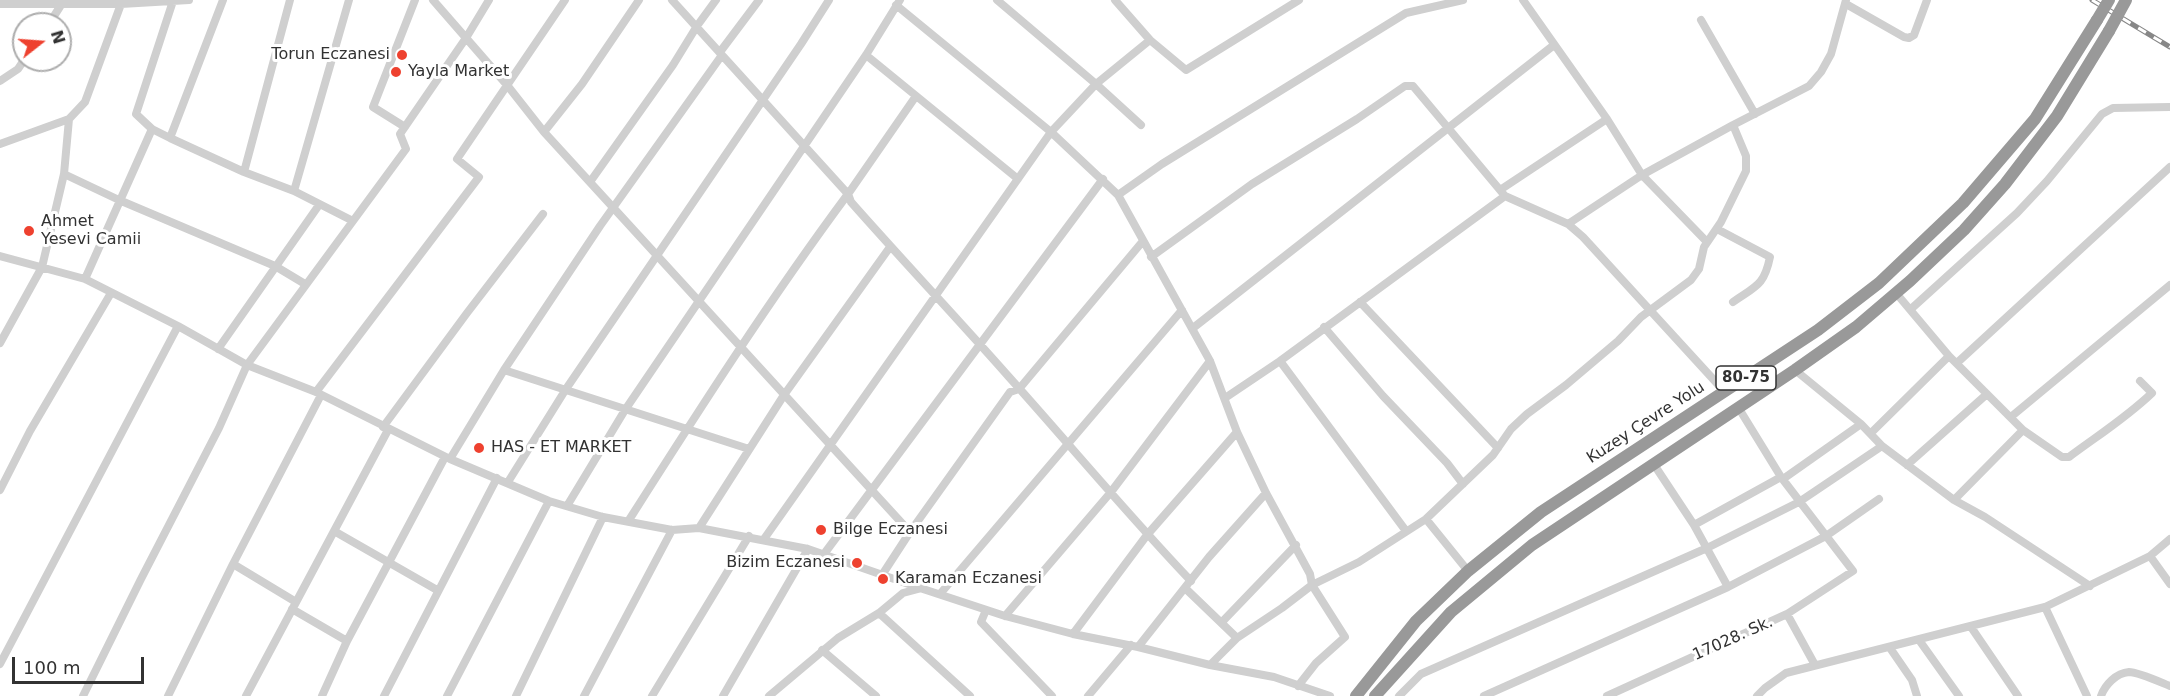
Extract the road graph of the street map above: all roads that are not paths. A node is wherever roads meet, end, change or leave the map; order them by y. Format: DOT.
graph roads {
  1 [pos="189,0"];
  2 [pos="223,0"];
  3 [pos="290,0"];
  4 [pos="349,0"];
  5 [pos="415,0"];
  6 [pos="433,0"];
  7 [pos="489,0"];
  8 [pos="565,0"];
  9 [pos="639,0"];
  10 [pos="672,0"];
  11 [pos="716,0"];
  12 [pos="759,0"];
  13 [pos="829,0"];
  14 [pos="997,0"];
  15 [pos="1115,0"];
  16 [pos="1299,0"];
  17 [pos="1463,0"];
  18 [pos="1523,0"];
  19 [pos="1927,0"];
  20 [pos="2109,0"];
  21 [pos="2126,0"];
  22 [pos="173,1"];
  23 [pos="77,2"];
  24 [pos="142,2"];
  25 [pos="898,2"];
  26 [pos="1445,2"];
  27 [pos="1846,2"];
  28 [pos="4,3"];
  29 [pos="121,4"];
  30 [pos="62,5"];
  31 [pos="57,12"];
  32 [pos="1701,20"];
  33 [pos="697,26"];
  34 [pos="466,38"];
  35 [pos="1150,39"];
  36 [pos="1554,45"];
  37 [pos="721,54"];
  38 [pos="866,55"];
  39 [pos="14,72"];
  40 [pos="0,81"];
  41 [pos="1096,84"];
  42 [pos="507,85"];
  43 [pos="916,96"];
  44 [pos="761,101"];
  45 [pos="2170,107"];
  46 [pos="1755,114"];
  47 [pos="69,119"];
  48 [pos="1607,119"];
  49 [pos="1141,125"];
  50 [pos="1733,125"];
  51 [pos="405,127"];
  52 [pos="1448,127"];
  53 [pos="152,129"];
  54 [pos="544,132"];
  55 [pos="1051,132"];
  56 [pos="170,138"];
  57 [pos="0,144"];
  58 [pos="804,145"];
  59 [pos="2170,167"];
  60 [pos="244,172"];
  61 [pos="64,174"];
  62 [pos="1642,175"];
  63 [pos="1018,179"];
  64 [pos="1103,179"];
  65 [pos="590,182"];
  66 [pos="294,191"];
  67 [pos="1503,193"];
  68 [pos="848,194"];
  69 [pos="1118,195"];
  70 [pos="119,200"];
  71 [pos="319,205"];
  72 [pos="614,207"];
  73 [pos="543,214"];
  74 [pos="353,221"];
  75 [pos="1568,224"];
  76 [pos="1717,229"];
  77 [pos="1143,241"];
  78 [pos="1707,242"];
  79 [pos="890,246"];
  80 [pos="658,255"];
  81 [pos="0,256"];
  82 [pos="1151,257"];
  83 [pos="276,266"];
  84 [pos="42,267"];
  85 [pos="85,279"];
  86 [pos="305,284"];
  87 [pos="2170,285"];
  88 [pos="111,293"];
  89 [pos="1896,293"];
  90 [pos="937,296"];
  91 [pos="699,302"];
  92 [pos="1360,302"];
  93 [pos="1733,302"];
  94 [pos="1911,309"];
  95 [pos="1182,310"];
  96 [pos="1651,310"];
  97 [pos="177,326"];
  98 [pos="1324,327"];
  99 [pos="1193,328"];
  100 [pos="0,343"];
  101 [pos="979,344"];
  102 [pos="742,347"];
  103 [pos="218,349"];
  104 [pos="1949,356"];
  105 [pos="1210,361"];
  106 [pos="1280,361"];
  107 [pos="1958,362"];
  108 [pos="247,365"];
  109 [pos="504,370"];
  110 [pos="1795,370"];
  111 [pos="2140,381"];
  112 [pos="566,389"];
  113 [pos="1019,389"];
  114 [pos="1724,392"];
  115 [pos="318,394"];
  116 [pos="1987,394"];
  117 [pos="784,395"];
  118 [pos="1225,398"];
  119 [pos="1738,407"];
  120 [pos="626,410"];
  121 [pos="2012,416"];
  122 [pos="1862,424"];
  123 [pos="386,428"];
  124 [pos="686,429"];
  125 [pos="2024,430"];
  126 [pos="1237,432"];
  127 [pos="1871,433"];
  128 [pos="1068,443"];
  129 [pos="829,444"];
  130 [pos="1882,446"];
  131 [pos="1498,448"];
  132 [pos="749,449"];
  133 [pos="448,458"];
  134 [pos="1653,463"];
  135 [pos="1907,465"];
  136 [pos="497,478"];
  137 [pos="1782,478"];
  138 [pos="508,482"];
  139 [pos="1463,484"];
  140 [pos="0,490"];
  141 [pos="871,491"];
  142 [pos="1111,492"];
  143 [pos="1266,493"];
  144 [pos="1879,499"];
  145 [pos="1954,500"];
  146 [pos="549,501"];
  147 [pos="1799,502"];
  148 [pos="567,506"];
  149 [pos="603,517"];
  150 [pos="1426,519"];
  151 [pos="629,520"];
  152 [pos="1694,525"];
  153 [pos="699,528"];
  154 [pos="672,530"];
  155 [pos="334,531"];
  156 [pos="1406,531"];
  157 [pos="910,532"];
  158 [pos="1147,535"];
  159 [pos="749,536"];
  160 [pos="1826,536"];
  161 [pos="764,539"];
  162 [pos="2170,539"];
  163 [pos="1296,544"];
  164 [pos="1707,548"];
  165 [pos="808,549"];
  166 [pos="824,554"];
  167 [pos="2150,556"];
  168 [pos="388,563"];
  169 [pos="233,564"];
  170 [pos="1468,571"];
  171 [pos="882,576"];
  172 [pos="2170,584"];
  173 [pos="1188,585"];
  174 [pos="1312,585"];
  175 [pos="2090,586"];
  176 [pos="1728,587"];
  177 [pos="920,588"];
  178 [pos="437,590"];
  179 [pos="940,594"];
  180 [pos="294,605"];
  181 [pos="2045,607"];
  182 [pos="986,610"];
  183 [pos="879,614"];
  184 [pos="1787,614"];
  185 [pos="1005,616"];
  186 [pos="1222,622"];
  187 [pos="1971,627"];
  188 [pos="1073,634"];
  189 [pos="1237,638"];
  190 [pos="1919,640"];
  191 [pos="347,641"];
  192 [pos="1135,646"];
  193 [pos="1890,648"];
  194 [pos="822,650"];
  195 [pos="0,664"];
  196 [pos="1210,665"];
  197 [pos="1815,665"];
  198 [pos="1298,686"];
  199 [pos="2170,686"];
  200 [pos="772,695"];
  201 [pos="83,696"];
  202 [pos="168,696"];
  203 [pos="246,696"];
  204 [pos="322,696"];
  205 [pos="384,696"];
  206 [pos="447,696"];
  207 [pos="516,696"];
  208 [pos="584,696"];
  209 [pos="652,696"];
  210 [pos="723,696"];
  211 [pos="876,696"];
  212 [pos="970,696"];
  213 [pos="1053,696"];
  214 [pos="1089,696"];
  215 [pos="1329,696"];
  216 [pos="1356,696"];
  217 [pos="1374,696"];
  218 [pos="1399,696"];
  219 [pos="1484,696"];
  220 [pos="1606,696"];
  221 [pos="1758,696"];
  222 [pos="1917,696"];
  223 [pos="1959,696"];
  224 [pos="2018,696"];
  225 [pos="2087,696"];
  226 [pos="2101,696"];
  1 -- 22 [label="street"];
  2 -- 56 [label="street"];
  3 -- 60 [label="street"];
  4 -- 66 [label="street"];
  5 -- 51 [label="street"];
  6 -- 34 [label="street"];
  7 -- 34 [label="street"];
  8 -- 42 [label="street"];
  9 -- 54 [label="street"];
  10 -- 33 [label="street"];
  11 -- 33 [label="street"];
  12 -- 37 [label="street"];
  13 -- 44 [label="street"];
  14 -- 41 [label="street"];
  15 -- 35 [label="street"];
  16 -- 35 [label="street"];
  17 -- 26 [label="street"];
  18 -- 36 [label="street"];
  19 -- 27 [label="street"];
  20 -- 114 [label="highway, Kuzey Çevre Yolu / 80-75, bridge"];
  21 -- 89 [label="highway, 80-75, bridge"];
  22 -- 24 [label="street"];
  22 -- 53 [label="street"];
  23 -- 29 [label="street"];
  23 -- 30 [label="street"];
  24 -- 29 [label="street"];
  25 -- 38 [label="street"];
  25 -- 55 [label="street"];
  26 -- 69 [label="street"];
  27 -- 46 [label="street"];
  28 -- 30 [label="street"];
  29 -- 47 [label="street"];
  30 -- 31 [label="street"];
  32 -- 46 [label="street"];
  33 -- 37 [label="street"];
  33 -- 65 [label="street"];
  34 -- 42 [label="street"];
  34 -- 51 [label="street"];
  35 -- 41 [label="street"];
  36 -- 48 [label="street"];
  36 -- 52 [label="street"];
  37 -- 44 [label="street"];
  37 -- 72 [label="street"];
  38 -- 43 [label="street"];
  38 -- 58 [label="street"];
  39 -- 40 [label="street"];
  41 -- 49 [label="street"];
  41 -- 55 [label="street"];
  42 -- 54 [label="street"];
  42 -- 115 [label="street"];
  43 -- 63 [label="street"];
  43 -- 68 [label="street"];
  44 -- 58 [label="street"];
  44 -- 80 [label="street"];
  45 -- 94 [label="street"];
  46 -- 50 [label="street"];
  47 -- 57 [label="street"];
  47 -- 61 [label="street"];
  48 -- 62 [label="street"];
  48 -- 67 [label="street"];
  50 -- 62 [label="street"];
  50 -- 76 [label="street"];
  51 -- 74 [label="street"];
  52 -- 67 [label="street"];
  52 -- 82 [label="street"];
  52 -- 99 [label="street"];
  53 -- 56 [label="street"];
  53 -- 70 [label="street"];
  54 -- 65 [label="street"];
  55 -- 63 [label="street"];
  55 -- 64 [label="street"];
  56 -- 60 [label="street"];
  58 -- 68 [label="street"];
  58 -- 91 [label="street"];
  59 -- 107 [label="street"];
  60 -- 66 [label="street"];
  61 -- 70 [label="street"];
  61 -- 84 [label="street"];
  62 -- 75 [label="street"];
  62 -- 78 [label="street"];
  63 -- 90 [label="street"];
  64 -- 69 [label="street"];
  64 -- 101 [label="street"];
  65 -- 72 [label="street"];
  66 -- 71 [label="street"];
  67 -- 75 [label="street"];
  67 -- 92 [label="street"];
  68 -- 79 [label="street"];
  68 -- 102 [label="street"];
  69 -- 77 [label="street"];
  70 -- 83 [label="street"];
  70 -- 85 [label="street"];
  71 -- 74 [label="street"];
  71 -- 83 [label="street"];
  72 -- 80 [label="street"];
  72 -- 109 [label="street"];
  73 -- 123 [label="street"];
  74 -- 86 [label="street"];
  75 -- 96 [label="street"];
  76 -- 78 [label="street"];
  76 -- 93 [label="street"];
  77 -- 82 [label="street"];
  77 -- 113 [label="street"];
  78 -- 96 [label="street"];
  79 -- 90 [label="street"];
  79 -- 117 [label="street"];
  80 -- 91 [label="street"];
  80 -- 112 [label="street"];
  81 -- 84 [label="street"];
  82 -- 95 [label="street"];
  83 -- 86 [label="street"];
  83 -- 103 [label="street"];
  84 -- 85 [label="street"];
  84 -- 100 [label="street"];
  85 -- 88 [label="street"];
  86 -- 108 [label="street"];
  87 -- 121 [label="street"];
  88 -- 97 [label="street"];
  88 -- 140 [label="street"];
  89 -- 94 [label="street"];
  89 -- 110 [label="highway, 80-75"];
  90 -- 101 [label="street"];
  90 -- 129 [label="street"];
  91 -- 102 [label="street"];
  91 -- 120 [label="street"];
  92 -- 98 [label="street"];
  92 -- 131 [label="street"];
  94 -- 104 [label="street"];
  95 -- 99 [label="street"];
  95 -- 128 [label="street"];
  96 -- 114 [label="street"];
  96 -- 131 [label="street"];
  97 -- 103 [label="street"];
  97 -- 195 [label="street"];
  98 -- 106 [label="street"];
  98 -- 139 [label="street"];
  99 -- 105 [label="street"];
  101 -- 113 [label="street"];
  101 -- 141 [label="street"];
  102 -- 117 [label="street"];
  102 -- 124 [label="street"];
  103 -- 108 [label="street"];
  104 -- 107 [label="street"];
  104 -- 127 [label="street"];
  105 -- 118 [label="street"];
  105 -- 142 [label="street"];
  106 -- 118 [label="street"];
  106 -- 156 [label="street"];
  107 -- 116 [label="street"];
  108 -- 115 [label="street"];
  108 -- 201 [label="street"];
  109 -- 112 [label="street"];
  109 -- 133 [label="street"];
  110 -- 119 [label="highway, 80-75"];
  110 -- 122 [label="street"];
  111 -- 125 [label="street"];
  112 -- 120 [label="street"];
  112 -- 138 [label="street"];
  113 -- 128 [label="street"];
  113 -- 157 [label="street"];
  114 -- 170 [label="highway, Kuzey Çevre Yolu / 80-75"];
  115 -- 123 [label="street"];
  115 -- 169 [label="street"];
  116 -- 121 [label="street"];
  116 -- 135 [label="street"];
  117 -- 129 [label="street"];
  117 -- 132 [label="street"];
  118 -- 126 [label="street"];
  119 -- 134 [label="highway, 80-75"];
  119 -- 137 [label="street"];
  120 -- 124 [label="street"];
  120 -- 148 [label="street"];
  121 -- 125 [label="street"];
  122 -- 127 [label="street"];
  122 -- 137 [label="street"];
  123 -- 133 [label="street"];
  123 -- 155 [label="street"];
  124 -- 132 [label="street"];
  124 -- 151 [label="street"];
  125 -- 145 [label="street"];
  126 -- 143 [label="street"];
  126 -- 158 [label="street"];
  127 -- 130 [label="street"];
  128 -- 142 [label="street"];
  128 -- 179 [label="street"];
  129 -- 141 [label="street"];
  129 -- 161 [label="street"];
  130 -- 135 [label="street"];
  130 -- 147 [label="street"];
  131 -- 139 [label="street"];
  132 -- 153 [label="street"];
  133 -- 136 [label="street"];
  133 -- 168 [label="street"];
  134 -- 152 [label="street"];
  134 -- 217 [label="highway, 80-75"];
  135 -- 145 [label="street"];
  136 -- 138 [label="street"];
  136 -- 178 [label="street"];
  137 -- 147 [label="street"];
  137 -- 152 [label="street"];
  138 -- 146 [label="street"];
  139 -- 150 [label="street"];
  141 -- 157 [label="street"];
  141 -- 166 [label="street"];
  142 -- 158 [label="street"];
  142 -- 185 [label="street"];
  143 -- 163 [label="street"];
  143 -- 173 [label="street"];
  144 -- 160 [label="street"];
  145 -- 175 [label="street"];
  146 -- 148 [label="street"];
  146 -- 206 [label="street"];
  147 -- 160 [label="street"];
  147 -- 164 [label="street"];
  148 -- 149 [label="street"];
  149 -- 151 [label="street"];
  149 -- 207 [label="street"];
  150 -- 156 [label="street"];
  150 -- 170 [label="street"];
  151 -- 154 [label="street"];
  152 -- 164 [label="street"];
  153 -- 154 [label="street"];
  153 -- 159 [label="street"];
  154 -- 208 [label="street"];
  155 -- 168 [label="street"];
  155 -- 180 [label="street"];
  156 -- 174 [label="street"];
  157 -- 171 [label="street"];
  158 -- 173 [label="street"];
  158 -- 188 [label="street"];
  159 -- 161 [label="street"];
  159 -- 209 [label="street"];
  160 -- 176 [label="street"];
  160 -- 184 [label="street, 17028. Sk."];
  161 -- 165 [label="street"];
  162 -- 167 [label="street"];
  163 -- 174 [label="street"];
  163 -- 186 [label="street"];
  164 -- 176 [label="street"];
  164 -- 218 [label="street"];
  165 -- 166 [label="street"];
  165 -- 210 [label="street"];
  166 -- 171 [label="street"];
  167 -- 172 [label="street"];
  167 -- 175 [label="street"];
  168 -- 178 [label="street"];
  168 -- 191 [label="street"];
  169 -- 180 [label="street"];
  169 -- 202 [label="street"];
  170 -- 216 [label="highway, Kuzey Çevre Yolu / 80-75"];
  171 -- 177 [label="street"];
  173 -- 186 [label="street"];
  173 -- 192 [label="street"];
  174 -- 189 [label="street"];
  174 -- 198 [label="street"];
  175 -- 181 [label="street"];
  176 -- 219 [label="street"];
  177 -- 179 [label="street"];
  177 -- 183 [label="street"];
  178 -- 205 [label="street"];
  179 -- 182 [label="street"];
  180 -- 191 [label="street"];
  180 -- 203 [label="street"];
  181 -- 187 [label="street"];
  181 -- 225 [label="street"];
  182 -- 185 [label="street"];
  182 -- 213 [label="street"];
  183 -- 194 [label="street"];
  183 -- 212 [label="street"];
  184 -- 197 [label="street"];
  184 -- 220 [label="street, 17028. Sk."];
  185 -- 188 [label="street"];
  186 -- 189 [label="street"];
  187 -- 190 [label="street"];
  187 -- 224 [label="street"];
  188 -- 192 [label="street"];
  189 -- 196 [label="street"];
  190 -- 193 [label="street"];
  190 -- 223 [label="street"];
  191 -- 204 [label="street"];
  192 -- 196 [label="street"];
  192 -- 214 [label="street"];
  193 -- 197 [label="street"];
  193 -- 222 [label="street"];
  194 -- 200 [label="street"];
  194 -- 211 [label="street"];
  196 -- 198 [label="street"];
  197 -- 221 [label="street"];
  198 -- 215 [label="street"];
  199 -- 226 [label="street"];
}
